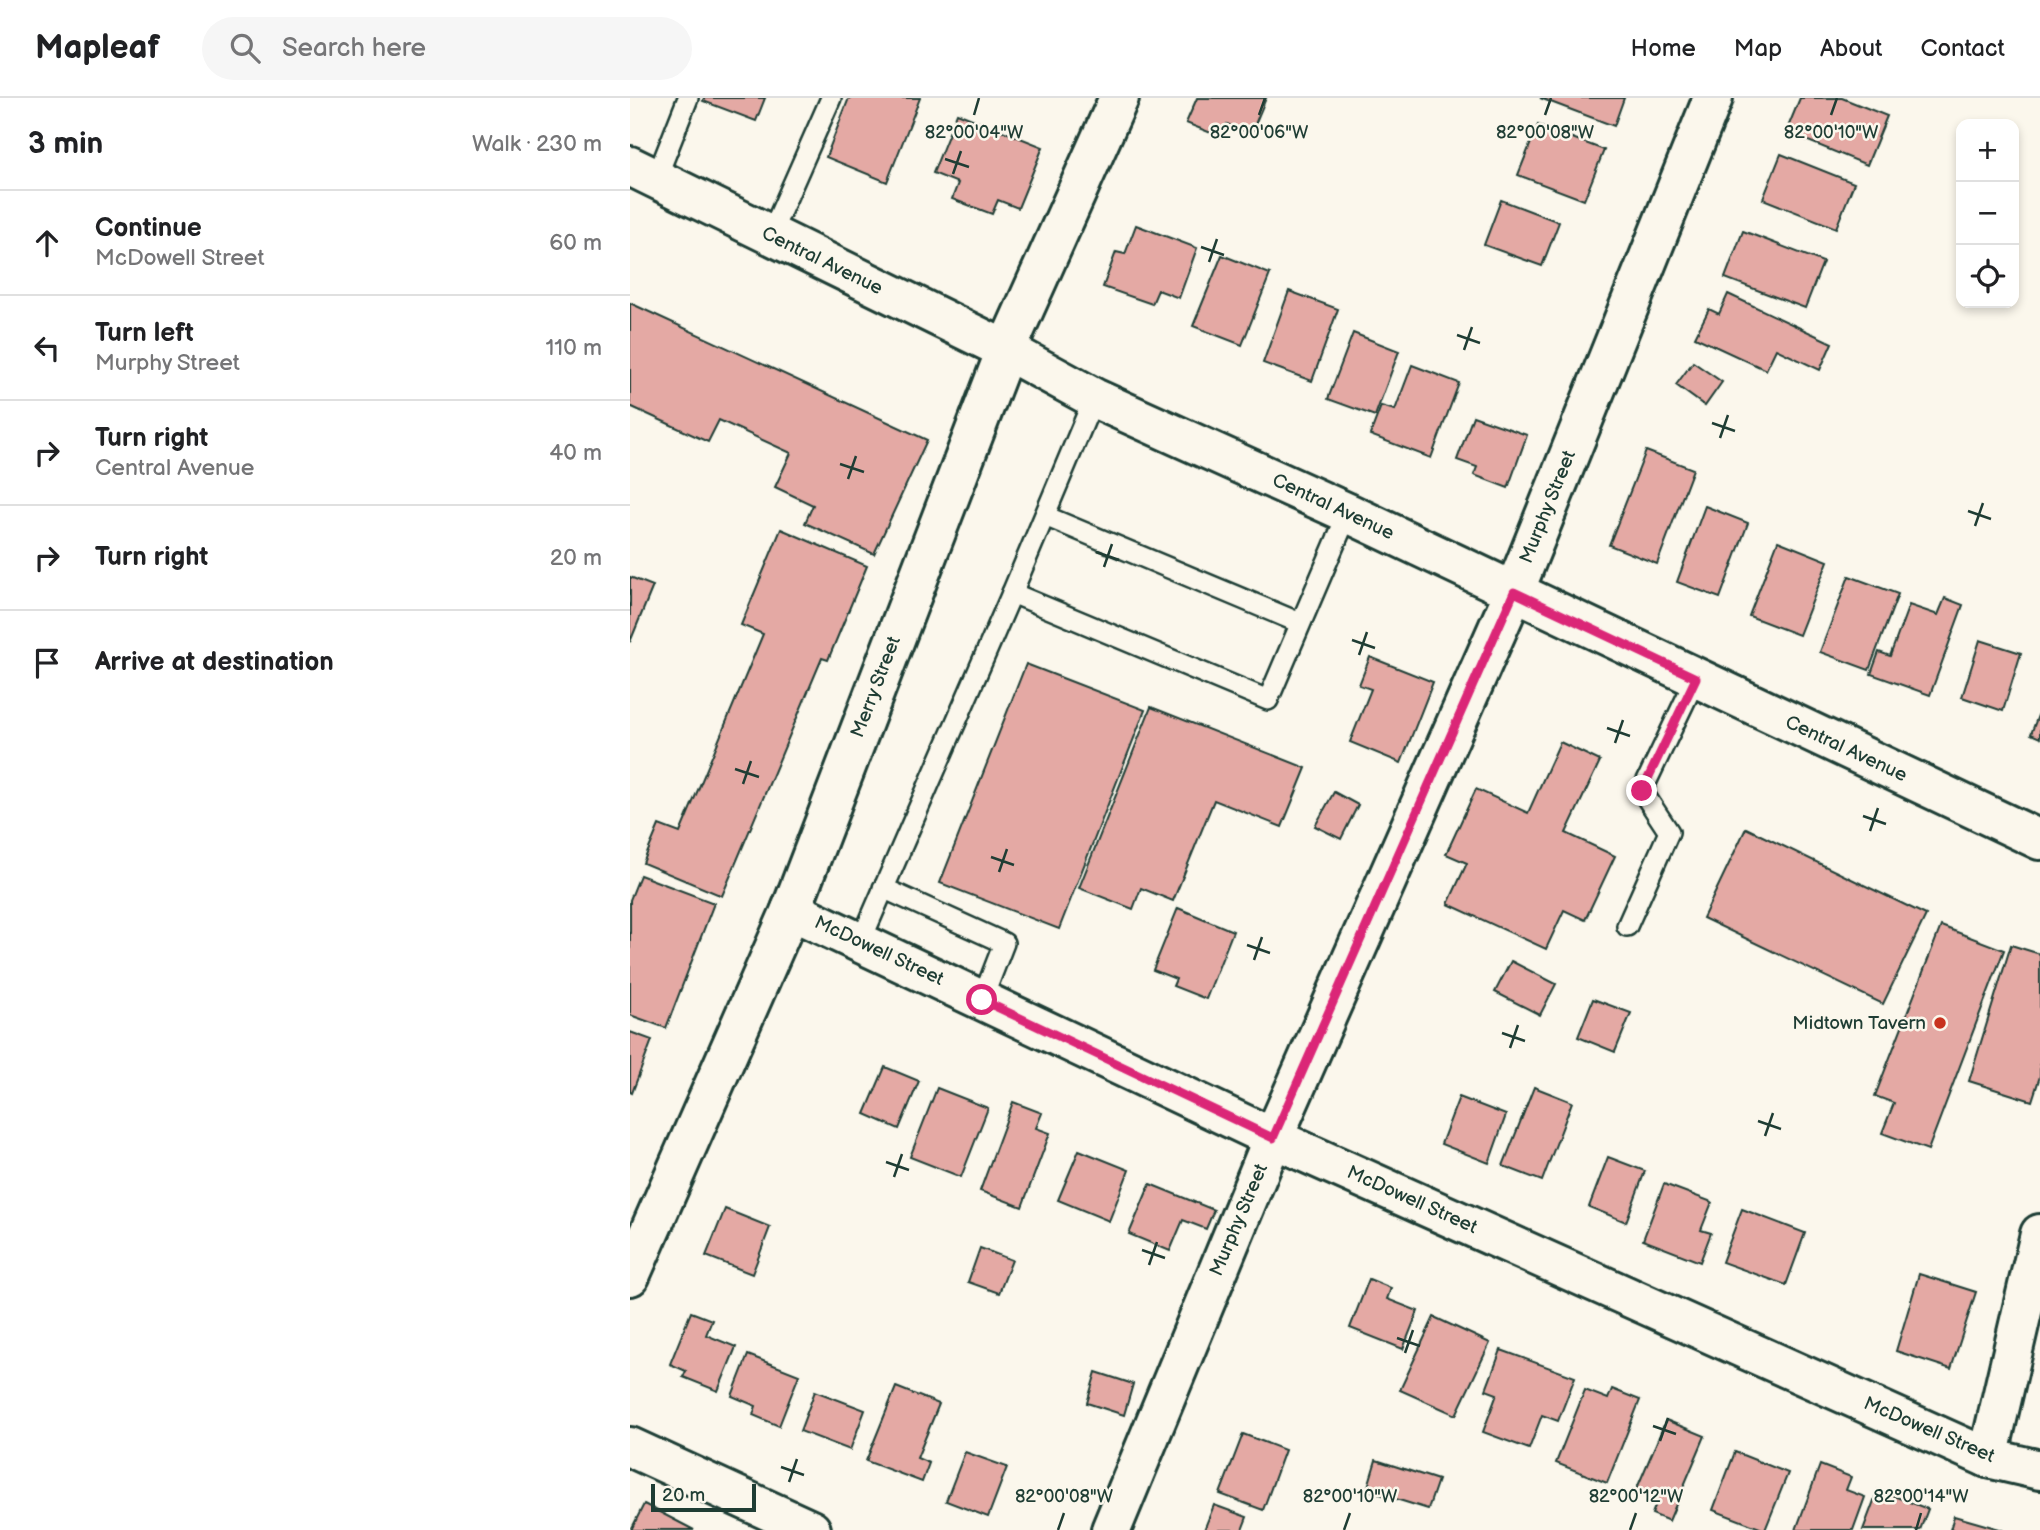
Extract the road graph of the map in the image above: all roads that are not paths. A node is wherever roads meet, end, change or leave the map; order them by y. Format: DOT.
graph roads {
  1 [pos="688,98"];
  2 [pos="831,98"];
  3 [pos="1119,98"];
  4 [pos="1713,98"];
  5 [pos="643,173"];
  6 [pos="771,236"];
  7 [pos="1006,351"];
  8 [pos="1094,398"];
  9 [pos="1348,513"];
  10 [pos="1045,516"];
  11 [pos="1514,592"];
  12 [pos="1012,593"];
  13 [pos="1300,623"];
  14 [pos="1696,678"];
  15 [pos="2040,840"];
  16 [pos="883,888"];
  17 [pos="791,910"];
  18 [pos="1627,926"];
  19 [pos="860,943"];
  20 [pos="982,1000"];
  21 [pos="1273,1138"];
  22 [pos="2040,1234"];
  23 [pos="630,1276"];
  24 [pos="630,1447"];
  25 [pos="1988,1458"];
  26 [pos="2040,1470"];
  27 [pos="811,1530"];
  28 [pos="1111,1530"];
  1 -- 5 [label="lane"];
  2 -- 6 [label="lane"];
  3 -- 7 [label="street, Merry Street"];
  4 -- 11 [label="street, Murphy Street"];
  5 -- 6 [label="street, Central Avenue"];
  6 -- 7 [label="street, Central Avenue"];
  7 -- 8 [label="street, Central Avenue"];
  7 -- 17 [label="street, Merry Street"];
  8 -- 9 [label="street, Central Avenue"];
  8 -- 10 [label="lane"];
  9 -- 11 [label="street, Central Avenue"];
  9 -- 13 [label="lane"];
  10 -- 12 [label="lane"];
  10 -- 13 [label="lane"];
  11 -- 14 [label="street, Central Avenue"];
  11 -- 21 [label="street, Murphy Street"];
  12 -- 13 [label="lane"];
  12 -- 16 [label="lane"];
  14 -- 15 [label="street, Central Avenue"];
  14 -- 18 [label="lane"];
  16 -- 19 [label="lane"];
  16 -- 20 [label="lane"];
  17 -- 19 [label="street, McDowell Street"];
  17 -- 23 [label="street, Merry Street"];
  19 -- 20 [label="street, McDowell Street"];
  20 -- 21 [label="street, McDowell Street"];
  21 -- 25 [label="street, McDowell Street"];
  21 -- 28 [label="street, Murphy Street"];
  22 -- 25 [label="street"];
  24 -- 27 [label="street"];
  25 -- 26 [label="street, McDowell Street"];
}
